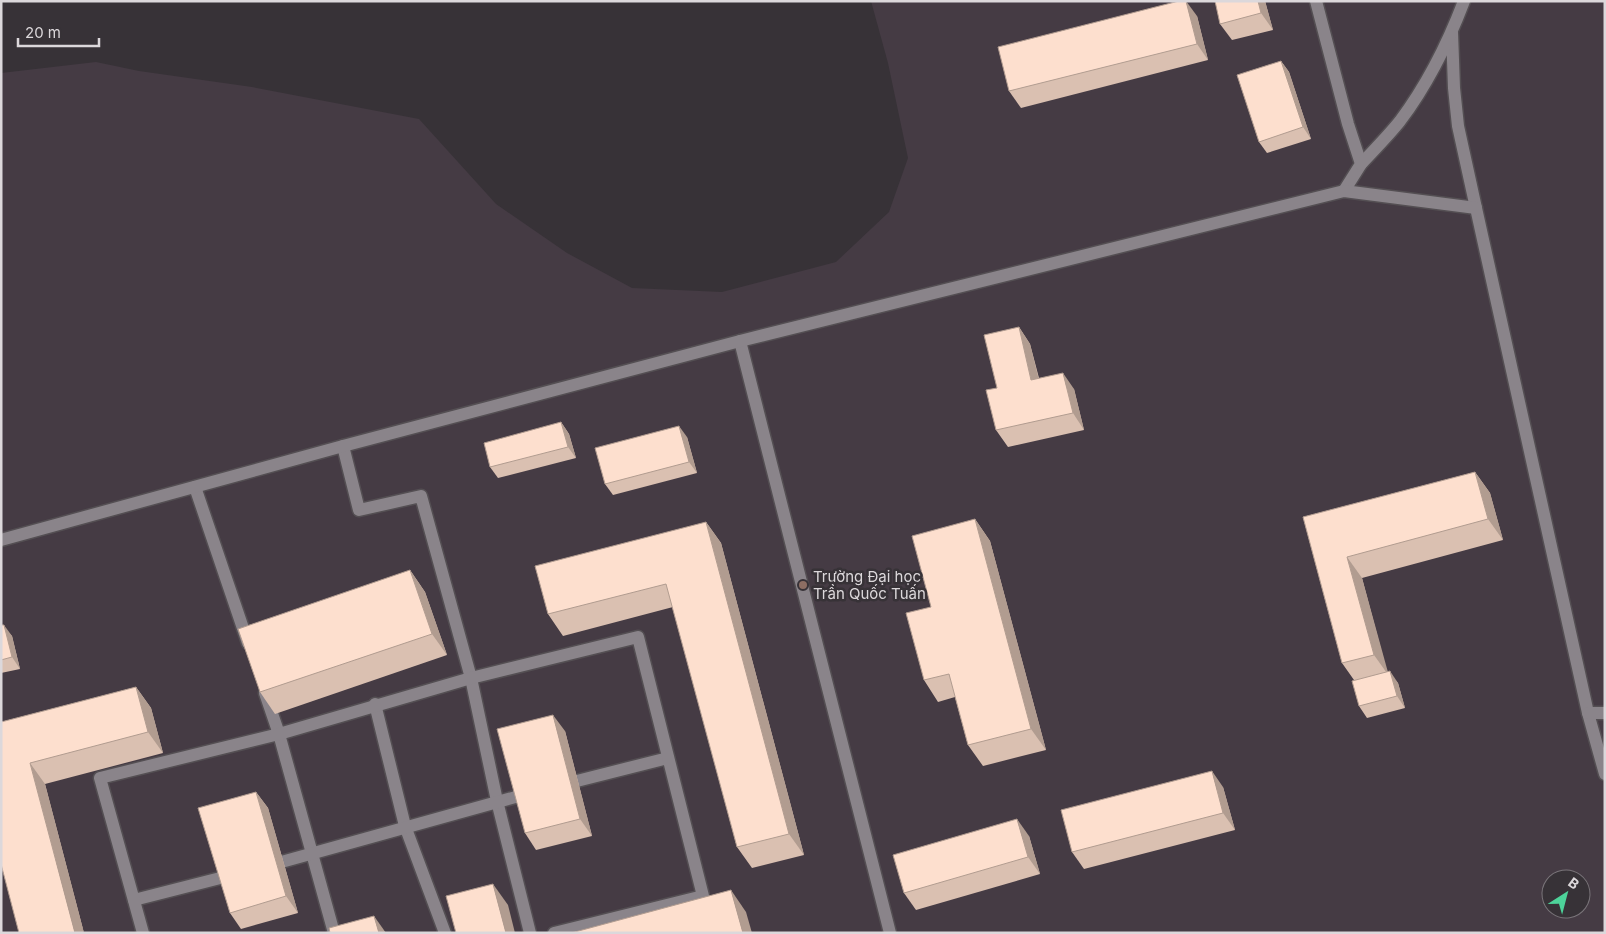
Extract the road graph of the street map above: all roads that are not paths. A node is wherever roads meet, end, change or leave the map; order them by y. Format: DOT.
graph roads {
  1 [pos="1316,1"];
  2 [pos="1464,1"];
  3 [pos="1452,31"];
  4 [pos="1361,164"];
  5 [pos="1344,191"];
  6 [pos="1476,208"];
  7 [pos="740,341"];
  8 [pos="343,446"];
  9 [pos="194,487"];
  10 [pos="1,540"];
  11 [pos="251,652"];
  12 [pos="471,678"];
  13 [pos="260,679"];
  14 [pos="375,704"];
  15 [pos="1588,713"];
  16 [pos="1605,713"];
  17 [pos="279,734"];
  18 [pos="668,758"];
  19 [pos="1605,774"];
  20 [pos="497,801"];
  21 [pos="405,826"];
  22 [pos="313,854"];
  23 [pos="134,900"];
  24 [pos="143,933"];
  25 [pos="334,933"];
  26 [pos="445,933"];
  27 [pos="530,933"];
  28 [pos="554,933"];
  29 [pos="890,933"];
  1 -- 4 [label="lane"];
  2 -- 3 [label="lane"];
  3 -- 4 [label="lane"];
  3 -- 6 [label="lane"];
  4 -- 5 [label="lane"];
  5 -- 6 [label="lane"];
  5 -- 7 [label="lane"];
  6 -- 15 [label="lane"];
  7 -- 8 [label="lane"];
  7 -- 29 [label="lane"];
  8 -- 9 [label="lane"];
  8 -- 12 [label="lane"];
  9 -- 10 [label="lane"];
  9 -- 11 [label="lane"];
  12 -- 14 [label="lane"];
  12 -- 18 [label="lane"];
  12 -- 20 [label="lane"];
  13 -- 17 [label="lane"];
  14 -- 17 [label="lane"];
  14 -- 21 [label="lane"];
  15 -- 16 [label="lane"];
  15 -- 19 [label="lane"];
  17 -- 22 [label="lane"];
  17 -- 23 [label="lane"];
  18 -- 20 [label="lane"];
  18 -- 28 [label="lane"];
  20 -- 21 [label="lane"];
  20 -- 27 [label="lane"];
  21 -- 22 [label="lane"];
  21 -- 26 [label="lane"];
  22 -- 23 [label="lane"];
  22 -- 25 [label="lane"];
  23 -- 24 [label="lane"];
}
